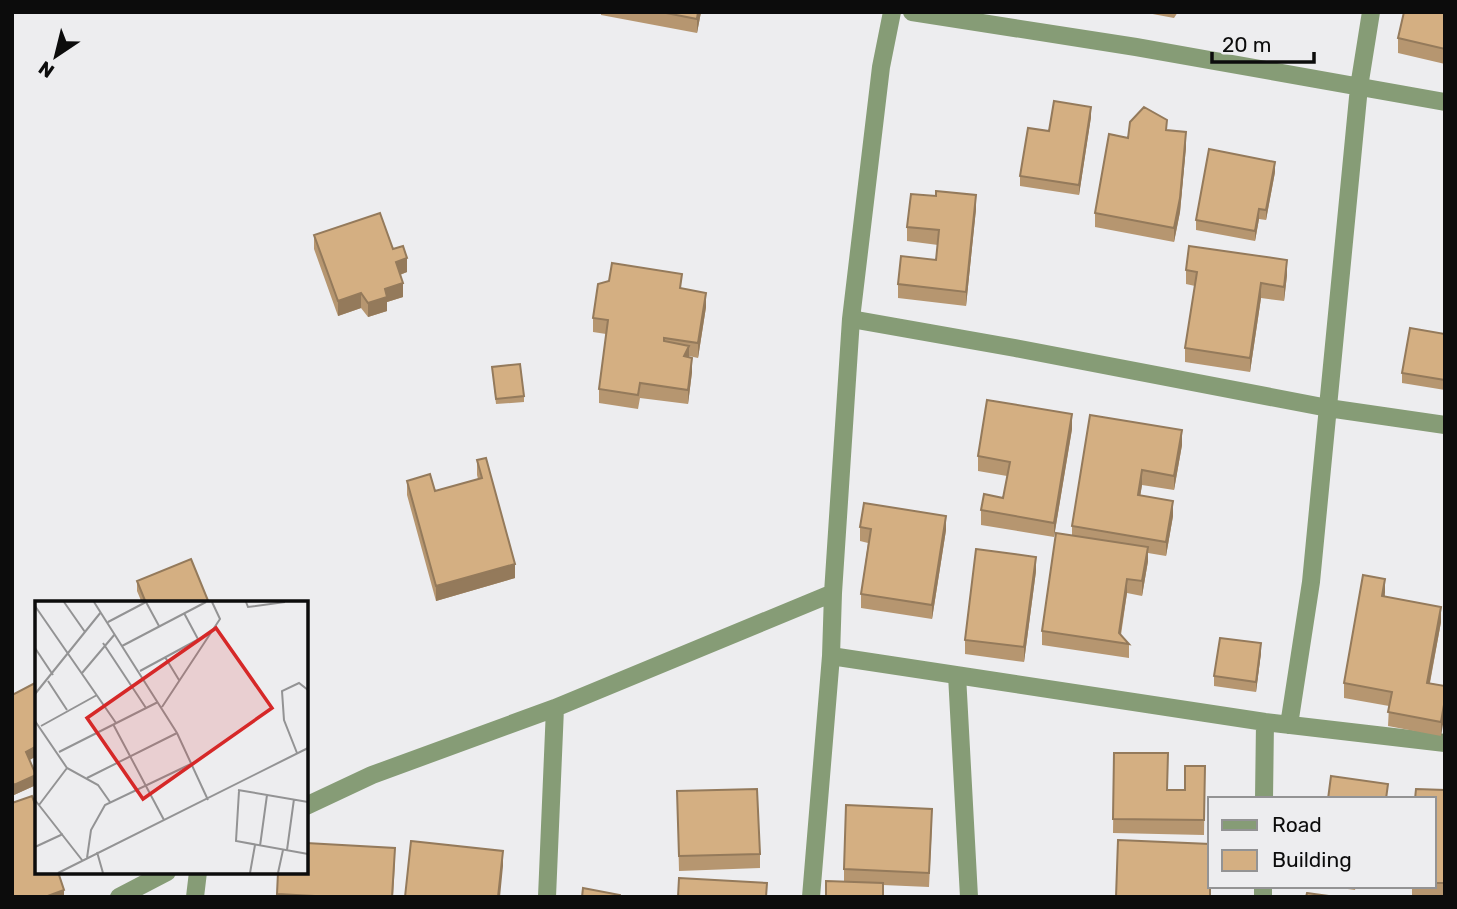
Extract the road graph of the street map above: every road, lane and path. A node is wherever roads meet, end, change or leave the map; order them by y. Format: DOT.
graph roads {
  1 [pos="892,12"];
  2 [pos="912,12"];
  3 [pos="1371,12"];
  4 [pos="1359,86"];
  5 [pos="1445,102"];
  6 [pos="850,319"];
  7 [pos="1328,408"];
  8 [pos="1445,425"];
  9 [pos="832,593"];
  10 [pos="831,656"];
  11 [pos="957,675"];
  12 [pos="555,708"];
  13 [pos="1265,722"];
  14 [pos="1289,724"];
  15 [pos="1445,743"];
  16 [pos="1264,797"];
  17 [pos="308,805"];
  18 [pos="163,874"];
  19 [pos="198,874"];
  20 [pos="119,897"];
  21 [pos="195,897"];
  22 [pos="547,897"];
  23 [pos="811,897"];
  24 [pos="969,897"];
  1 -- 6 [label="street"];
  2 -- 4 [label="street"];
  3 -- 4 [label="street"];
  4 -- 5 [label="street"];
  4 -- 7 [label="street"];
  6 -- 7 [label="street"];
  6 -- 9 [label="street"];
  7 -- 8 [label="street"];
  7 -- 14 [label="street"];
  9 -- 10 [label="street"];
  9 -- 12 [label="street"];
  10 -- 11 [label="street"];
  10 -- 23 [label="street"];
  11 -- 13 [label="street"];
  11 -- 24 [label="street"];
  12 -- 17 [label="street"];
  12 -- 22 [label="street"];
  13 -- 14 [label="street"];
  13 -- 16 [label="street"];
  14 -- 15 [label="street"];
  18 -- 20 [label="street"];
  19 -- 21 [label="street"];
}
